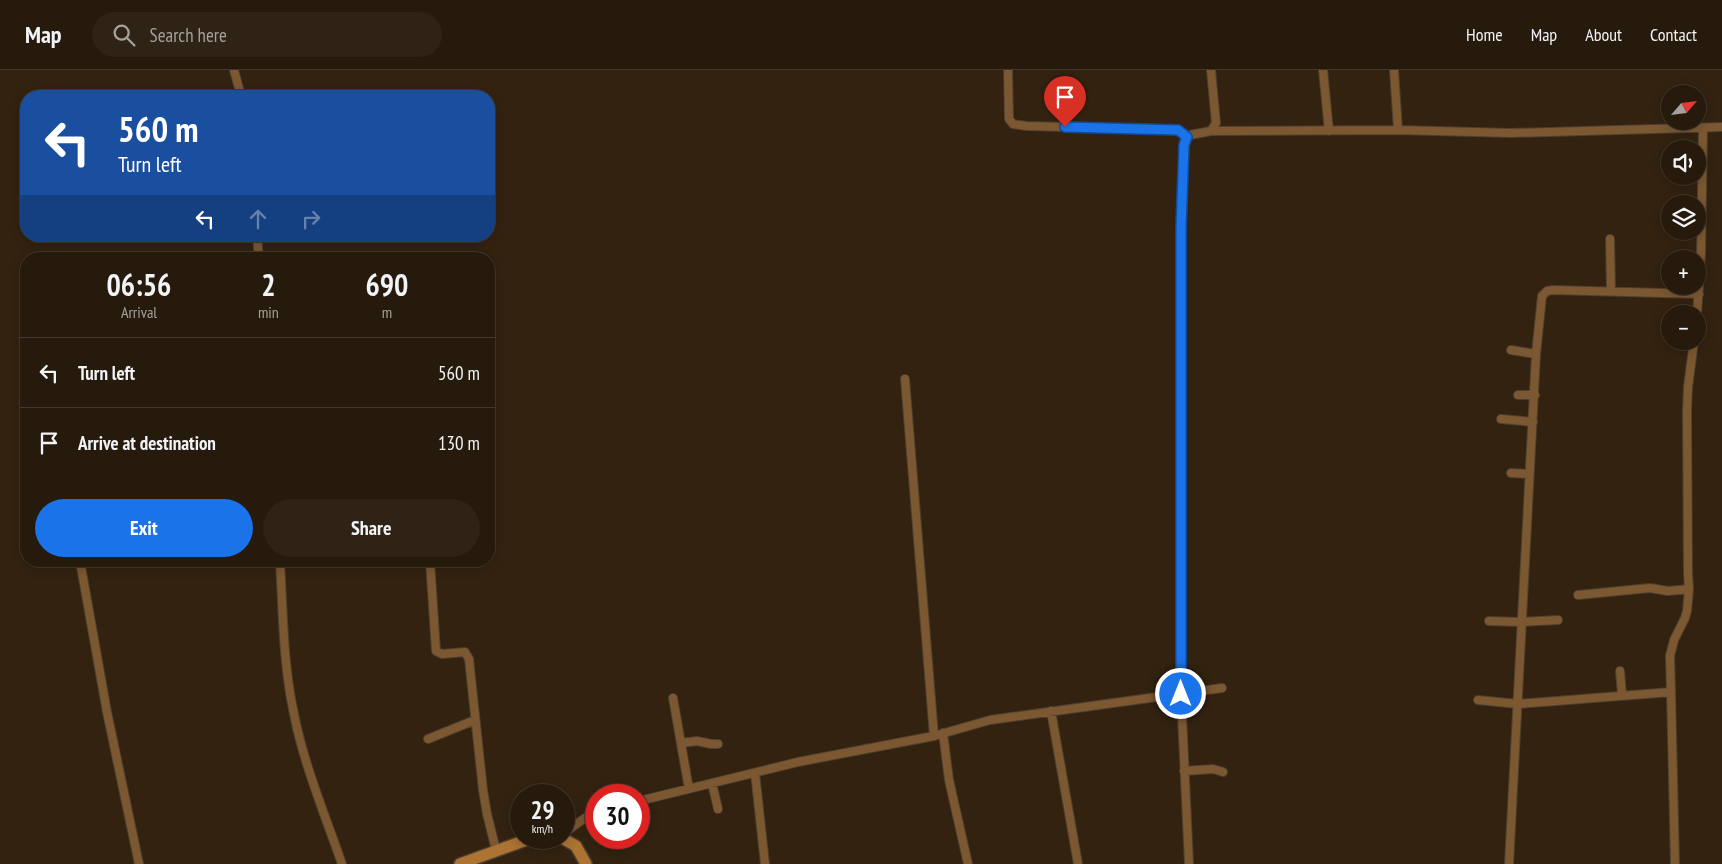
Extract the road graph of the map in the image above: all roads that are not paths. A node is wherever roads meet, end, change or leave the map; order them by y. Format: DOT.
graph roads {
  1 [pos="234,70"];
  2 [pos="1008,70"];
  3 [pos="1211,70"];
  4 [pos="1323,70"];
  5 [pos="1394,70"];
  6 [pos="239,90"];
  7 [pos="1722,127"];
  8 [pos="1706,128"];
  9 [pos="1661,129"];
  10 [pos="1398,130"];
  11 [pos="1703,130"];
  12 [pos="1329,131"];
  13 [pos="1211,132"];
  14 [pos="1187,137"];
  15 [pos="1610,240"];
  16 [pos="1701,250"];
  17 [pos="1611,291"];
  18 [pos="1661,293"];
  19 [pos="1511,350"];
  20 [pos="1693,350"];
  21 [pos="1536,354"];
  22 [pos="905,379"];
  23 [pos="1518,394"];
  24 [pos="1534,395"];
  25 [pos="1502,419"];
  26 [pos="1533,422"];
  27 [pos="1511,473"];
  28 [pos="1529,474"];
  29 [pos="81,567"];
  30 [pos="280,567"];
  31 [pos="430,567"];
  32 [pos="1689,589"];
  33 [pos="1578,595"];
  34 [pos="1558,620"];
  35 [pos="1489,621"];
  36 [pos="1521,622"];
  37 [pos="1620,671"];
  38 [pos="1222,688"];
  39 [pos="1671,692"];
  40 [pos="1181,694"];
  41 [pos="1622,695"];
  42 [pos="672,698"];
  43 [pos="1478,700"];
  44 [pos="1518,704"];
  45 [pos="1050,711"];
  46 [pos="475,720"];
  47 [pos="943,733"];
  48 [pos="934,736"];
  49 [pos="428,739"];
  50 [pos="681,742"];
  51 [pos="718,744"];
  52 [pos="1184,771"];
  53 [pos="755,772"];
  54 [pos="1223,772"];
  55 [pos="712,783"];
  56 [pos="689,789"];
  57 [pos="650,798"];
  58 [pos="718,809"];
  59 [pos="575,845"];
  60 [pos="510,846"];
  61 [pos="496,850"];
  62 [pos="139,864"];
  63 [pos="342,864"];
  64 [pos="460,864"];
  65 [pos="586,864"];
  66 [pos="765,864"];
  67 [pos="968,864"];
  68 [pos="1078,864"];
  69 [pos="1189,864"];
  70 [pos="1509,864"];
  71 [pos="1675,864"];
  1 -- 6 [label="street"];
  2 -- 14 [label="street"];
  3 -- 13 [label="street"];
  4 -- 12 [label="street"];
  5 -- 10 [label="street"];
  7 -- 8 [label="street"];
  9 -- 10 [label="street"];
  10 -- 12 [label="street"];
  11 -- 16 [label="street"];
  12 -- 13 [label="street"];
  13 -- 14 [label="street"];
  14 -- 40 [label="street"];
  15 -- 17 [label="street"];
  17 -- 18 [label="street"];
  17 -- 21 [label="street"];
  19 -- 21 [label="street"];
  20 -- 32 [label="street"];
  21 -- 24 [label="street"];
  22 -- 48 [label="street"];
  23 -- 24 [label="street"];
  24 -- 26 [label="street"];
  25 -- 26 [label="street"];
  26 -- 28 [label="street"];
  27 -- 28 [label="street"];
  28 -- 36 [label="street"];
  29 -- 62 [label="street"];
  30 -- 63 [label="street"];
  31 -- 46 [label="street"];
  32 -- 33 [label="street"];
  32 -- 39 [label="street"];
  34 -- 36 [label="street"];
  35 -- 36 [label="street"];
  36 -- 44 [label="street"];
  37 -- 41 [label="street"];
  38 -- 40 [label="street"];
  39 -- 41 [label="street"];
  39 -- 71 [label="street"];
  40 -- 45 [label="street"];
  40 -- 52 [label="street"];
  41 -- 44 [label="street"];
  42 -- 50 [label="street"];
  43 -- 44 [label="street"];
  44 -- 70 [label="street"];
  45 -- 47 [label="street"];
  45 -- 68 [label="street"];
  46 -- 49 [label="street"];
  46 -- 61 [label="street"];
  47 -- 48 [label="street"];
  47 -- 67 [label="street"];
  48 -- 53 [label="street"];
  50 -- 51 [label="street"];
  50 -- 56 [label="street"];
  52 -- 54 [label="street"];
  52 -- 69 [label="street"];
  53 -- 55 [label="street"];
  53 -- 66 [label="street"];
  55 -- 56 [label="street"];
  55 -- 58 [label="street"];
  56 -- 57 [label="street"];
  59 -- 65 [label="main road"];
  60 -- 61 [label="main road"];
  61 -- 64 [label="main road"];
}
